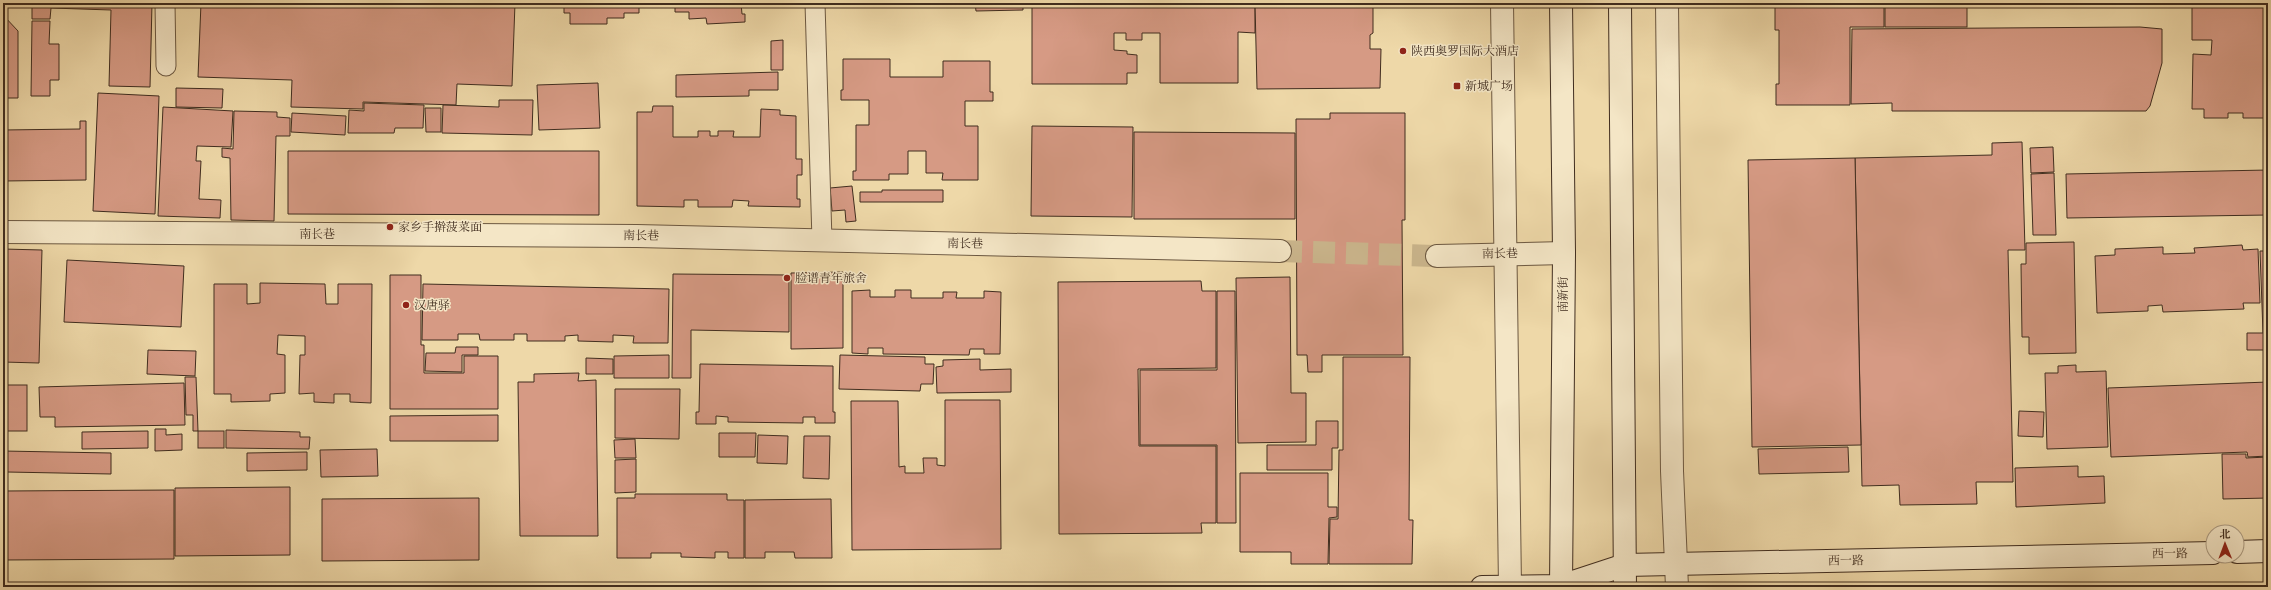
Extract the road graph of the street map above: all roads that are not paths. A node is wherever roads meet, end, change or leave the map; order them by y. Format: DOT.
graph roads {
  1 [pos="165,3"];
  2 [pos="815,3"];
  3 [pos="1502,3"];
  4 [pos="1561,3"];
  5 [pos="1620,3"];
  6 [pos="1666,3"];
  7 [pos="166,66"];
  8 [pos="3,232"];
  9 [pos="822,241"];
  10 [pos="1280,252"];
  11 [pos="1564,253"];
  12 [pos="1506,254"];
  13 [pos="1437,256"];
  14 [pos="2245,552"];
  15 [pos="2268,552"];
  16 [pos="2205,553"];
  17 [pos="1677,564"];
  18 [pos="1625,565"];
  19 [pos="1561,586"];
  20 [pos="1482,587"];
  21 [pos="1510,587"];
  22 [pos="1625,587"];
  23 [pos="1677,587"];
  1 -- 7 [label="lane"];
  2 -- 9 [label="lane"];
  3 -- 12 [label="street"];
  4 -- 11 [label="street, 南新街"];
  5 -- 18 [label="street"];
  6 -- 17 [label="street"];
  8 -- 9 [label="street, 南长巷"];
  9 -- 10 [label="street, 南长巷"];
  11 -- 12 [label="street, 南长巷"];
  11 -- 19 [label="street, 南新街"];
  12 -- 13 [label="street, 南长巷"];
  12 -- 21 [label="street"];
  14 -- 15 [label="street"];
  16 -- 17 [label="street, 西一路"];
  17 -- 18 [label="street, 西一路"];
  17 -- 23 [label="street"];
  18 -- 19 [label="street, 西一路"];
  18 -- 22 [label="street"];
  19 -- 21 [label="street, 西一路"];
  20 -- 21 [label="street, 西一路"];
}
